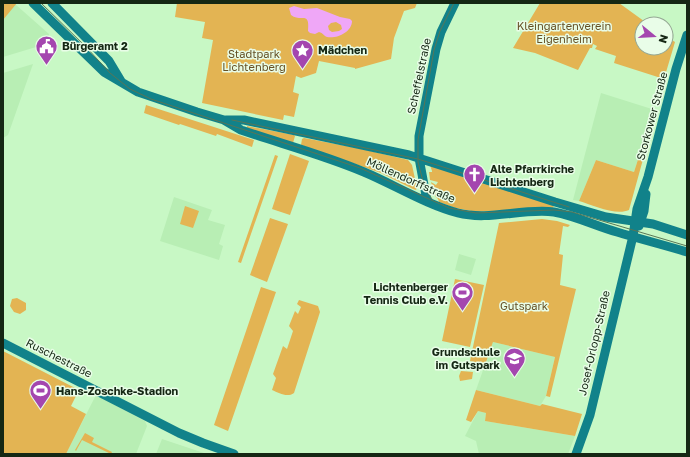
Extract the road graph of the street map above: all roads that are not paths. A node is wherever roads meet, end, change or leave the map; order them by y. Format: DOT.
graph roads {
  1 [pos="33,3"];
  2 [pos="52,3"];
  3 [pos="455,3"];
  4 [pos="687,35"];
  5 [pos="121,81"];
  6 [pos="224,120"];
  7 [pos="419,158"];
  8 [pos="427,202"];
  9 [pos="638,222"];
  10 [pos="687,235"];
  11 [pos="633,236"];
  12 [pos="687,252"];
  13 [pos="3,343"];
  14 [pos="234,454"];
  15 [pos="576,454"];
  1 -- 5 [label="main road, Möllendorffstraße"];
  2 -- 5 [label="main road, Möllendorffstraße"];
  3 -- 7 [label="main road, Scheffelstraße"];
  4 -- 9 [label="main road, Storkower Straße"];
  5 -- 6 [label="main road, Möllendorffstraße"];
  6 -- 7 [label="main road, Möllendorffstraße"];
  6 -- 8 [label="main road, Möllendorffstraße"];
  7 -- 8 [label="main road, Scheffelstraße"];
  7 -- 9 [label="main road, Möllendorffstraße"];
  8 -- 11 [label="main road, Möllendorffstraße"];
  9 -- 10 [label="main road, Möllendorffstraße"];
  9 -- 11 [label="main road, Storkower Straße"];
  11 -- 12 [label="main road, Möllendorffstraße"];
  11 -- 15 [label="main road, Josef-Orlopp-Straße"];
  13 -- 14 [label="main road, Ruschestraße"];
}
